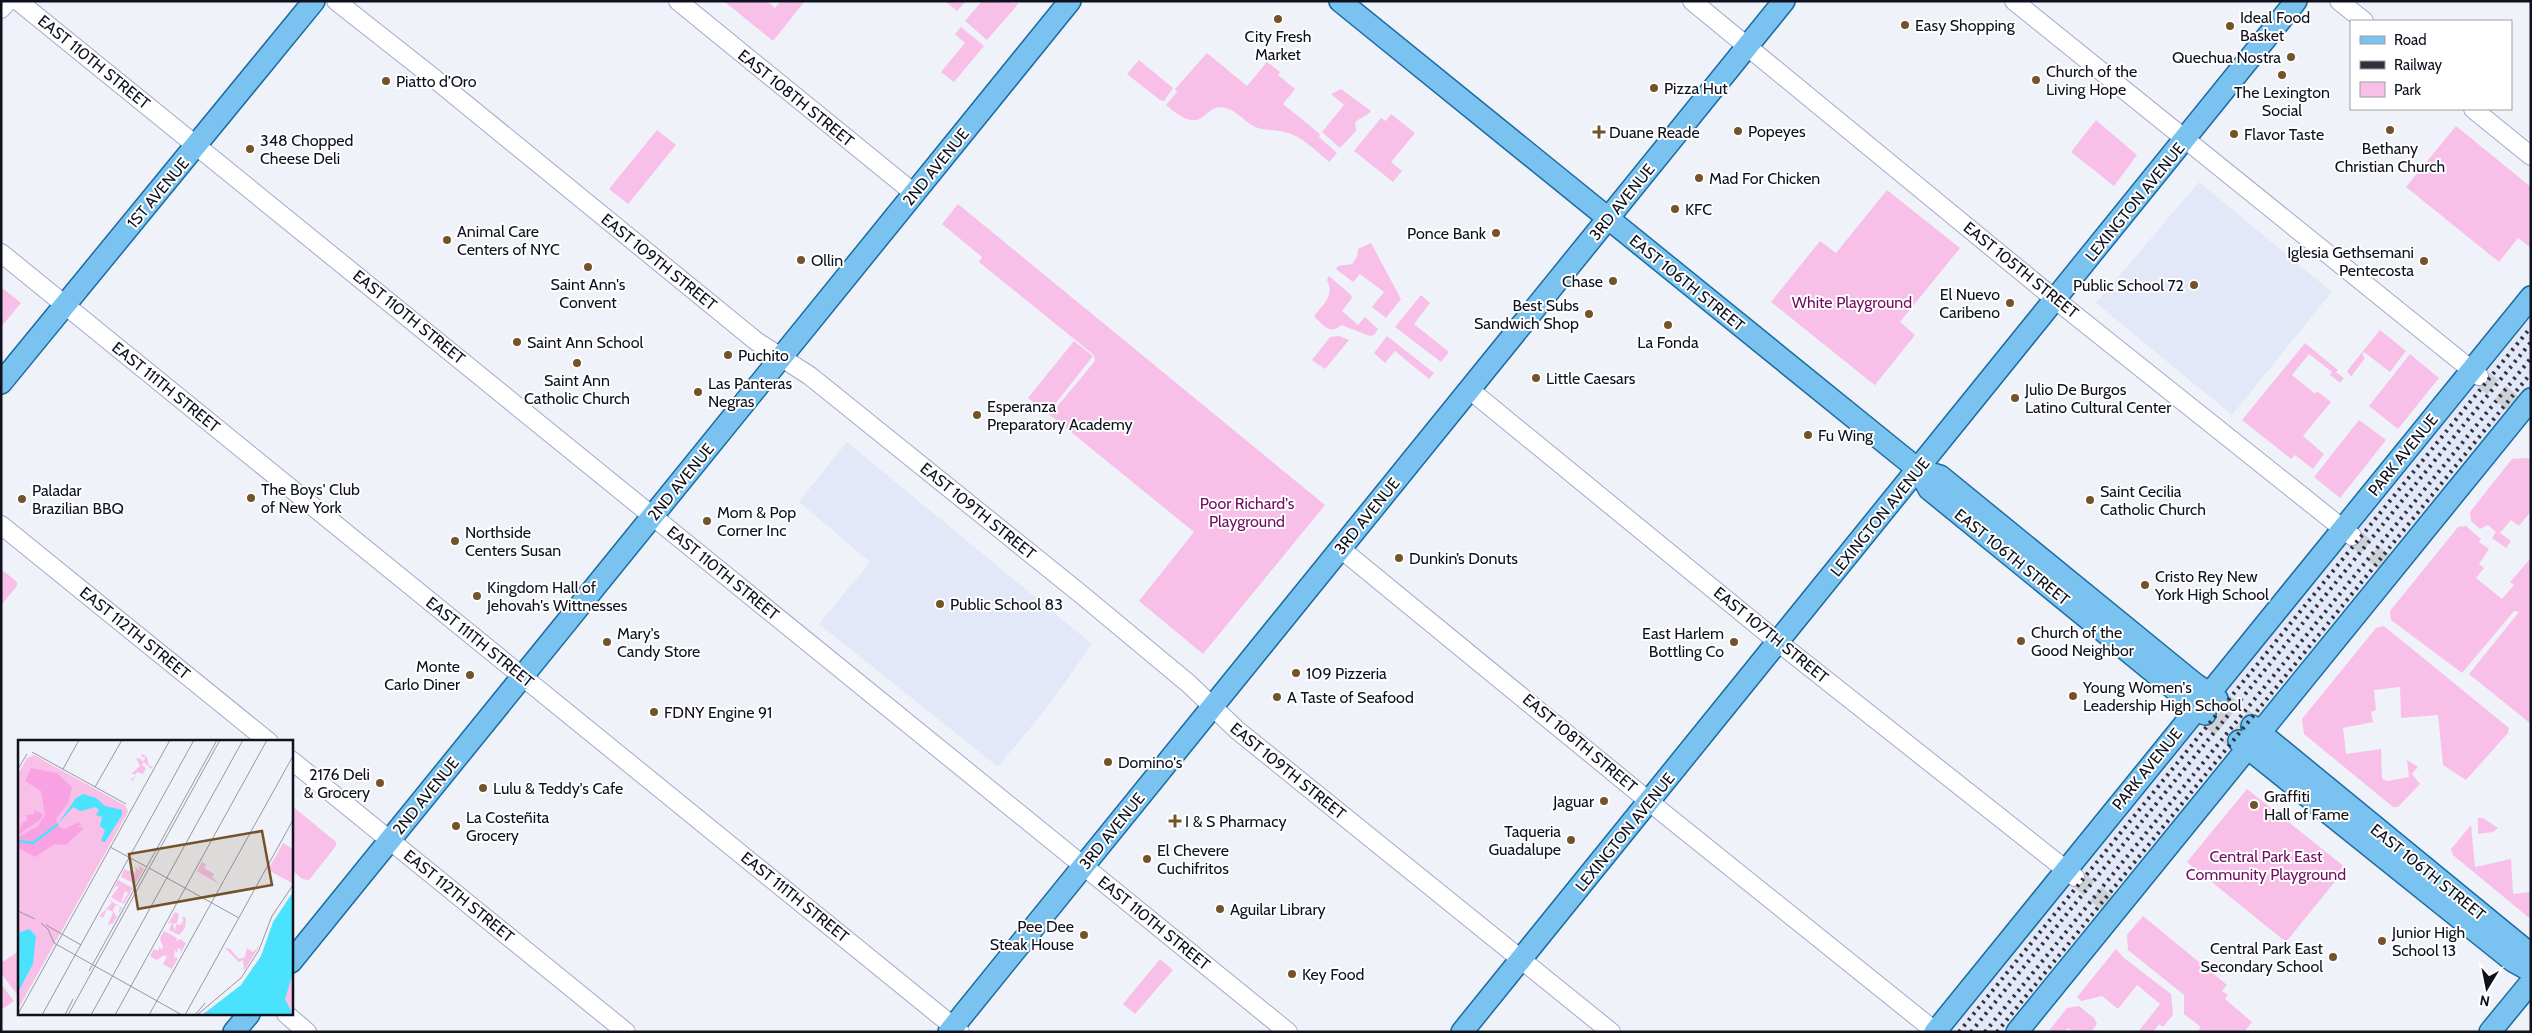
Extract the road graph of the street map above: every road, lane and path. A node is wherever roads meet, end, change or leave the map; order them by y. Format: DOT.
graph roads {
  1 [pos="8,1"];
  2 [pos="18,1"];
  3 [pos="314,1"];
  4 [pos="336,1"];
  5 [pos="678,1"];
  6 [pos="1070,1"];
  7 [pos="1340,1"];
  8 [pos="1692,1"];
  9 [pos="1784,1"];
  10 [pos="2014,1"];
  11 [pos="2296,1"];
  12 [pos="2339,1"];
  13 [pos="1,9"];
  14 [pos="2363,20"];
  15 [pos="1748,47"];
  16 [pos="2473,110"];
  17 [pos="2185,140"];
  18 [pos="197,145"];
  19 [pos="2531,156"];
  20 [pos="915,194"];
  21 [pos="1608,219"];
  22 [pos="1,253"];
  23 [pos="2531,297"];
  24 [pos="2056,300"];
  25 [pos="64,306"];
  26 [pos="782,358"];
  27 [pos="2475,373"];
  28 [pos="1,383"];
  29 [pos="1470,390"];
  30 [pos="2524,407"];
  31 [pos="1918,470"];
  32 [pos="653,516"];
  33 [pos="1,525"];
  34 [pos="2348,533"];
  35 [pos="1341,548"];
  36 [pos="1778,642"];
  37 [pos="523,677"];
  38 [pos="2207,703"];
  39 [pos="1213,707"];
  40 [pos="2250,738"];
  41 [pos="267,740"];
  42 [pos="292,761"];
  43 [pos="1649,801"];
  44 [pos="390,840"];
  45 [pos="1084,866"];
  46 [pos="2071,873"];
  47 [pos="1521,959"];
  48 [pos="292,961"];
  49 [pos="2531,962"];
  50 [pos="2531,971"];
  51 [pos="2531,982"];
  52 [pos="247,1016"];
  53 [pos="288,1016"];
  54 [pos="954,1030"];
  55 [pos="234,1032"];
  56 [pos="307,1032"];
  57 [pos="626,1032"];
  58 [pos="1288,1032"];
  59 [pos="1462,1032"];
  60 [pos="1611,1032"];
  61 [pos="1935,1032"];
  62 [pos="2017,1032"];
  63 [pos="2490,1032"];
  1 -- 13 [label="street"];
  2 -- 18 [label="street, EAST 110TH STREET"];
  3 -- 18 [label="main road, 1ST AVENUE"];
  4 -- 26 [label="street, EAST 109TH STREET"];
  5 -- 20 [label="street, EAST 108TH STREET"];
  6 -- 20 [label="main road, 2ND AVENUE"];
  7 -- 21 [label="main road, EAST 106TH STREET"];
  8 -- 15 [label="street, EAST 105TH STREET"];
  9 -- 15 [label="main road, 3RD AVENUE"];
  10 -- 17 [label="street"];
  11 -- 17 [label="main road, LEXINGTON AVENUE"];
  12 -- 14 [label="street"];
  15 -- 21 [label="main road, 3RD AVENUE"];
  15 -- 24 [label="street, EAST 105TH STREET"];
  16 -- 19 [label="street"];
  17 -- 24 [label="main road, LEXINGTON AVENUE"];
  17 -- 27 [label="street"];
  18 -- 25 [label="main road, 1ST AVENUE"];
  18 -- 32 [label="street, EAST 110TH STREET"];
  20 -- 26 [label="main road, 2ND AVENUE"];
  21 -- 29 [label="main road, 3RD AVENUE"];
  21 -- 31 [label="main road, EAST 106TH STREET"];
  22 -- 25 [label="street, EAST 111TH STREET"];
  23 -- 27 [label="main road, PARK AVENUE"];
  24 -- 31 [label="main road, LEXINGTON AVENUE"];
  24 -- 34 [label="street, EAST 105TH STREET"];
  25 -- 28 [label="main road, 1ST AVENUE"];
  25 -- 37 [label="street, EAST 111TH STREET"];
  26 -- 32 [label="main road, 2ND AVENUE"];
  26 -- 39 [label="street, EAST 109TH STREET"];
  27 -- 34 [label="main road, PARK AVENUE"];
  29 -- 35 [label="main road, 3RD AVENUE"];
  29 -- 36 [label="street, EAST 107TH STREET"];
  30 -- 40 [label="main road"];
  31 -- 36 [label="main road, LEXINGTON AVENUE"];
  31 -- 38 [label="main road, EAST 106TH STREET"];
  32 -- 37 [label="main road, 2ND AVENUE"];
  32 -- 45 [label="street, EAST 110TH STREET"];
  33 -- 41 [label="street, EAST 112TH STREET"];
  34 -- 38 [label="main road, PARK AVENUE"];
  35 -- 39 [label="main road, 3RD AVENUE"];
  35 -- 43 [label="street, EAST 108TH STREET"];
  36 -- 43 [label="main road, LEXINGTON AVENUE"];
  36 -- 46 [label="street, EAST 107TH STREET"];
  37 -- 44 [label="main road, 2ND AVENUE"];
  37 -- 54 [label="street, EAST 111TH STREET"];
  38 -- 46 [label="main road, PARK AVENUE"];
  39 -- 45 [label="main road, 3RD AVENUE"];
  39 -- 47 [label="street, EAST 109TH STREET"];
  40 -- 49 [label="main road, EAST 106TH STREET"];
  40 -- 50 [label="main road, EAST 106TH STREET"];
  40 -- 62 [label="main road"];
  42 -- 44 [label="street, EAST 112TH STREET"];
  43 -- 47 [label="main road, LEXINGTON AVENUE"];
  43 -- 61 [label="street, EAST 108TH STREET"];
  44 -- 48 [label="main road, 2ND AVENUE"];
  44 -- 57 [label="street, EAST 112TH STREET"];
  45 -- 54 [label="main road, 3RD AVENUE"];
  45 -- 58 [label="street, EAST 110TH STREET"];
  46 -- 61 [label="main road, PARK AVENUE"];
  47 -- 59 [label="main road, LEXINGTON AVENUE"];
  47 -- 60 [label="street, EAST 109TH STREET"];
  51 -- 63 [label="main road"];
  52 -- 55 [label="main road"];
  53 -- 56 [label="street"];
}
